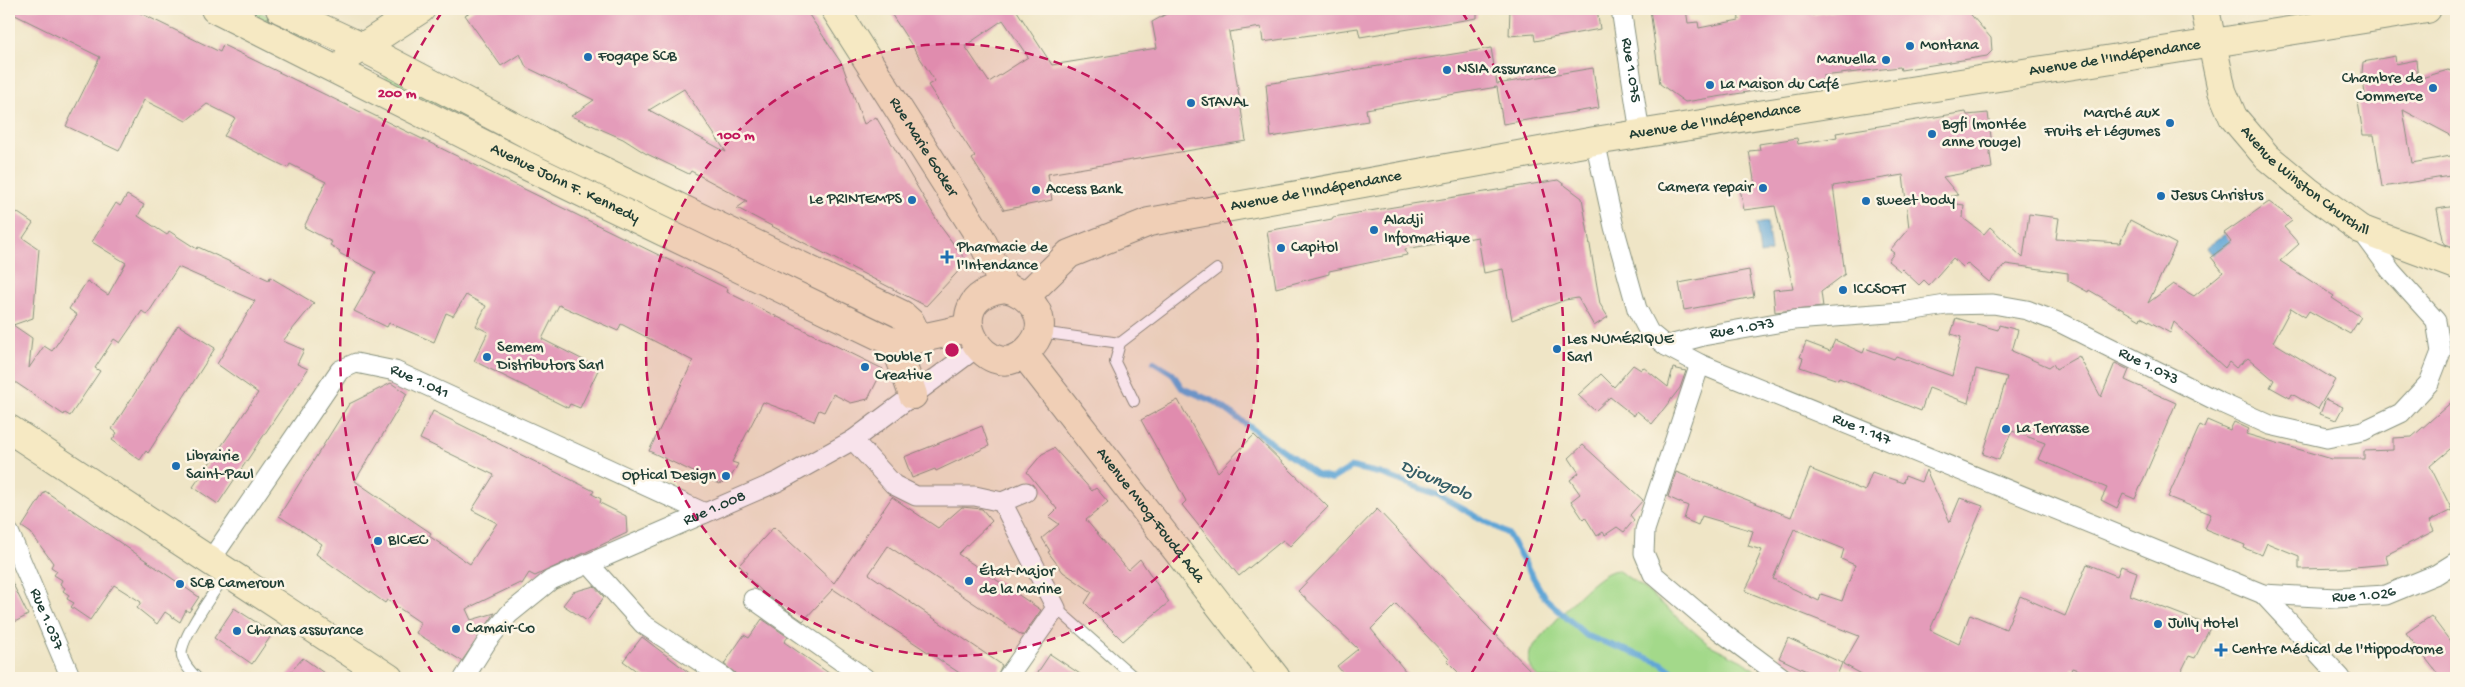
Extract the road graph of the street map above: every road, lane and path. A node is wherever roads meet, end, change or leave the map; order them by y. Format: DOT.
graph roads {
  1 [pos="215,9"];
  2 [pos="280,9"];
  3 [pos="421,9"];
  4 [pos="835,9"];
  5 [pos="1620,9"];
  6 [pos="2205,9"];
  7 [pos="2427,9"];
  8 [pos="2212,42"];
  9 [pos="362,47"];
  10 [pos="332,67"];
  11 [pos="1640,133"];
  12 [pos="538,140"];
  13 [pos="1595,141"];
  14 [pos="525,165"];
  15 [pos="666,199"];
  16 [pos="652,226"];
  17 [pos="2360,229"];
  18 [pos="2456,265"];
  19 [pos="1217,269"];
  20 [pos="817,275"];
  21 [pos="1015,292"];
  22 [pos="805,300"];
  23 [pos="973,337"];
  24 [pos="918,338"];
  25 [pos="890,341"];
  26 [pos="1032,343"];
  27 [pos="1120,343"];
  28 [pos="1666,346"];
  29 [pos="1700,364"];
  30 [pos="913,395"];
  31 [pos="1134,401"];
  32 [pos="9,429"];
  33 [pos="853,440"];
  34 [pos="1026,492"];
  35 [pos="1002,502"];
  36 [pos="705,513"];
  37 [pos="9,532"];
  38 [pos="2456,562"];
  39 [pos="589,564"];
  40 [pos="219,567"];
  41 [pos="2263,594"];
  42 [pos="753,599"];
  43 [pos="1056,608"];
  44 [pos="71,678"];
  45 [pos="198,678"];
  46 [pos="389,678"];
  47 [pos="464,678"];
  48 [pos="725,678"];
  49 [pos="865,678"];
  50 [pos="1007,678"];
  51 [pos="1135,678"];
  52 [pos="1276,678"];
  53 [pos="1783,678"];
  54 [pos="2340,678"];
  1 -- 10 [label="main road, Avenue John F. Kennedy"];
  2 -- 9 [label="main road, Avenue John F. Kennedy"];
  3 -- 9 [label="main road"];
  4 -- 21 [label="main road, Rue Marie Gocker"];
  5 -- 11 [label="street, Rue 1.075"];
  6 -- 8 [label="main road, Avenue Winston Churchill"];
  7 -- 8 [label="main road, Avenue de l'Indépendance"];
  8 -- 11 [label="main road, Avenue de l'Indépendance"];
  8 -- 17 [label="main road, Avenue Winston Churchill"];
  9 -- 10 [label="main road"];
  9 -- 12 [label="main road, Avenue John F. Kennedy"];
  10 -- 14 [label="main road, Avenue John F. Kennedy"];
  11 -- 13 [label="main road, Avenue de l'Indépendance"];
  12 -- 14 [label="main road"];
  12 -- 15 [label="main road, Avenue John F. Kennedy"];
  13 -- 21 [label="main road, Avenue de l'Indépendance"];
  13 -- 28 [label="street, Rue 1.147"];
  14 -- 16 [label="main road, Avenue John F. Kennedy"];
  15 -- 16 [label="main road"];
  15 -- 20 [label="main road, Avenue John F. Kennedy"];
  16 -- 22 [label="main road, Avenue John F. Kennedy"];
  17 -- 18 [label="main road, Avenue Winston Churchill"];
  17 -- 28 [label="street, Rue 1.073"];
  19 -- 27 [label="lane"];
  20 -- 22 [label="main road"];
  20 -- 24 [label="main road, Avenue John F. Kennedy"];
  21 -- 23 [label="main road"];
  21 -- 26 [label="main road"];
  22 -- 25 [label="main road, Avenue John F. Kennedy"];
  23 -- 24 [label="main road"];
  23 -- 26 [label="main road"];
  23 -- 30 [label="street, Rue 1.008"];
  24 -- 25 [label="main road"];
  25 -- 30 [label="main road"];
  26 -- 27 [label="lane"];
  26 -- 52 [label="main road, Avenue Mvog-Fouda Ada"];
  27 -- 31 [label="lane"];
  28 -- 29 [label="street, Rue 1.147"];
  29 -- 41 [label="street, Rue 1.147"];
  29 -- 53 [label="street"];
  30 -- 33 [label="street, Rue 1.008"];
  32 -- 40 [label="main road"];
  33 -- 35 [label="street"];
  33 -- 36 [label="street, Rue 1.008"];
  34 -- 35 [label="street"];
  35 -- 43 [label="street"];
  36 -- 39 [label="street, Rue 1.008"];
  36 -- 40 [label="street, Rue 1.041"];
  37 -- 44 [label="street, Rue 1.037"];
  38 -- 41 [label="street, Rue 1.026"];
  39 -- 47 [label="street, Rue 1.008"];
  39 -- 48 [label="street"];
  40 -- 45 [label="lane"];
  40 -- 46 [label="main road"];
  41 -- 54 [label="street"];
  42 -- 49 [label="street"];
  43 -- 50 [label="street"];
  43 -- 51 [label="lane"];
}
